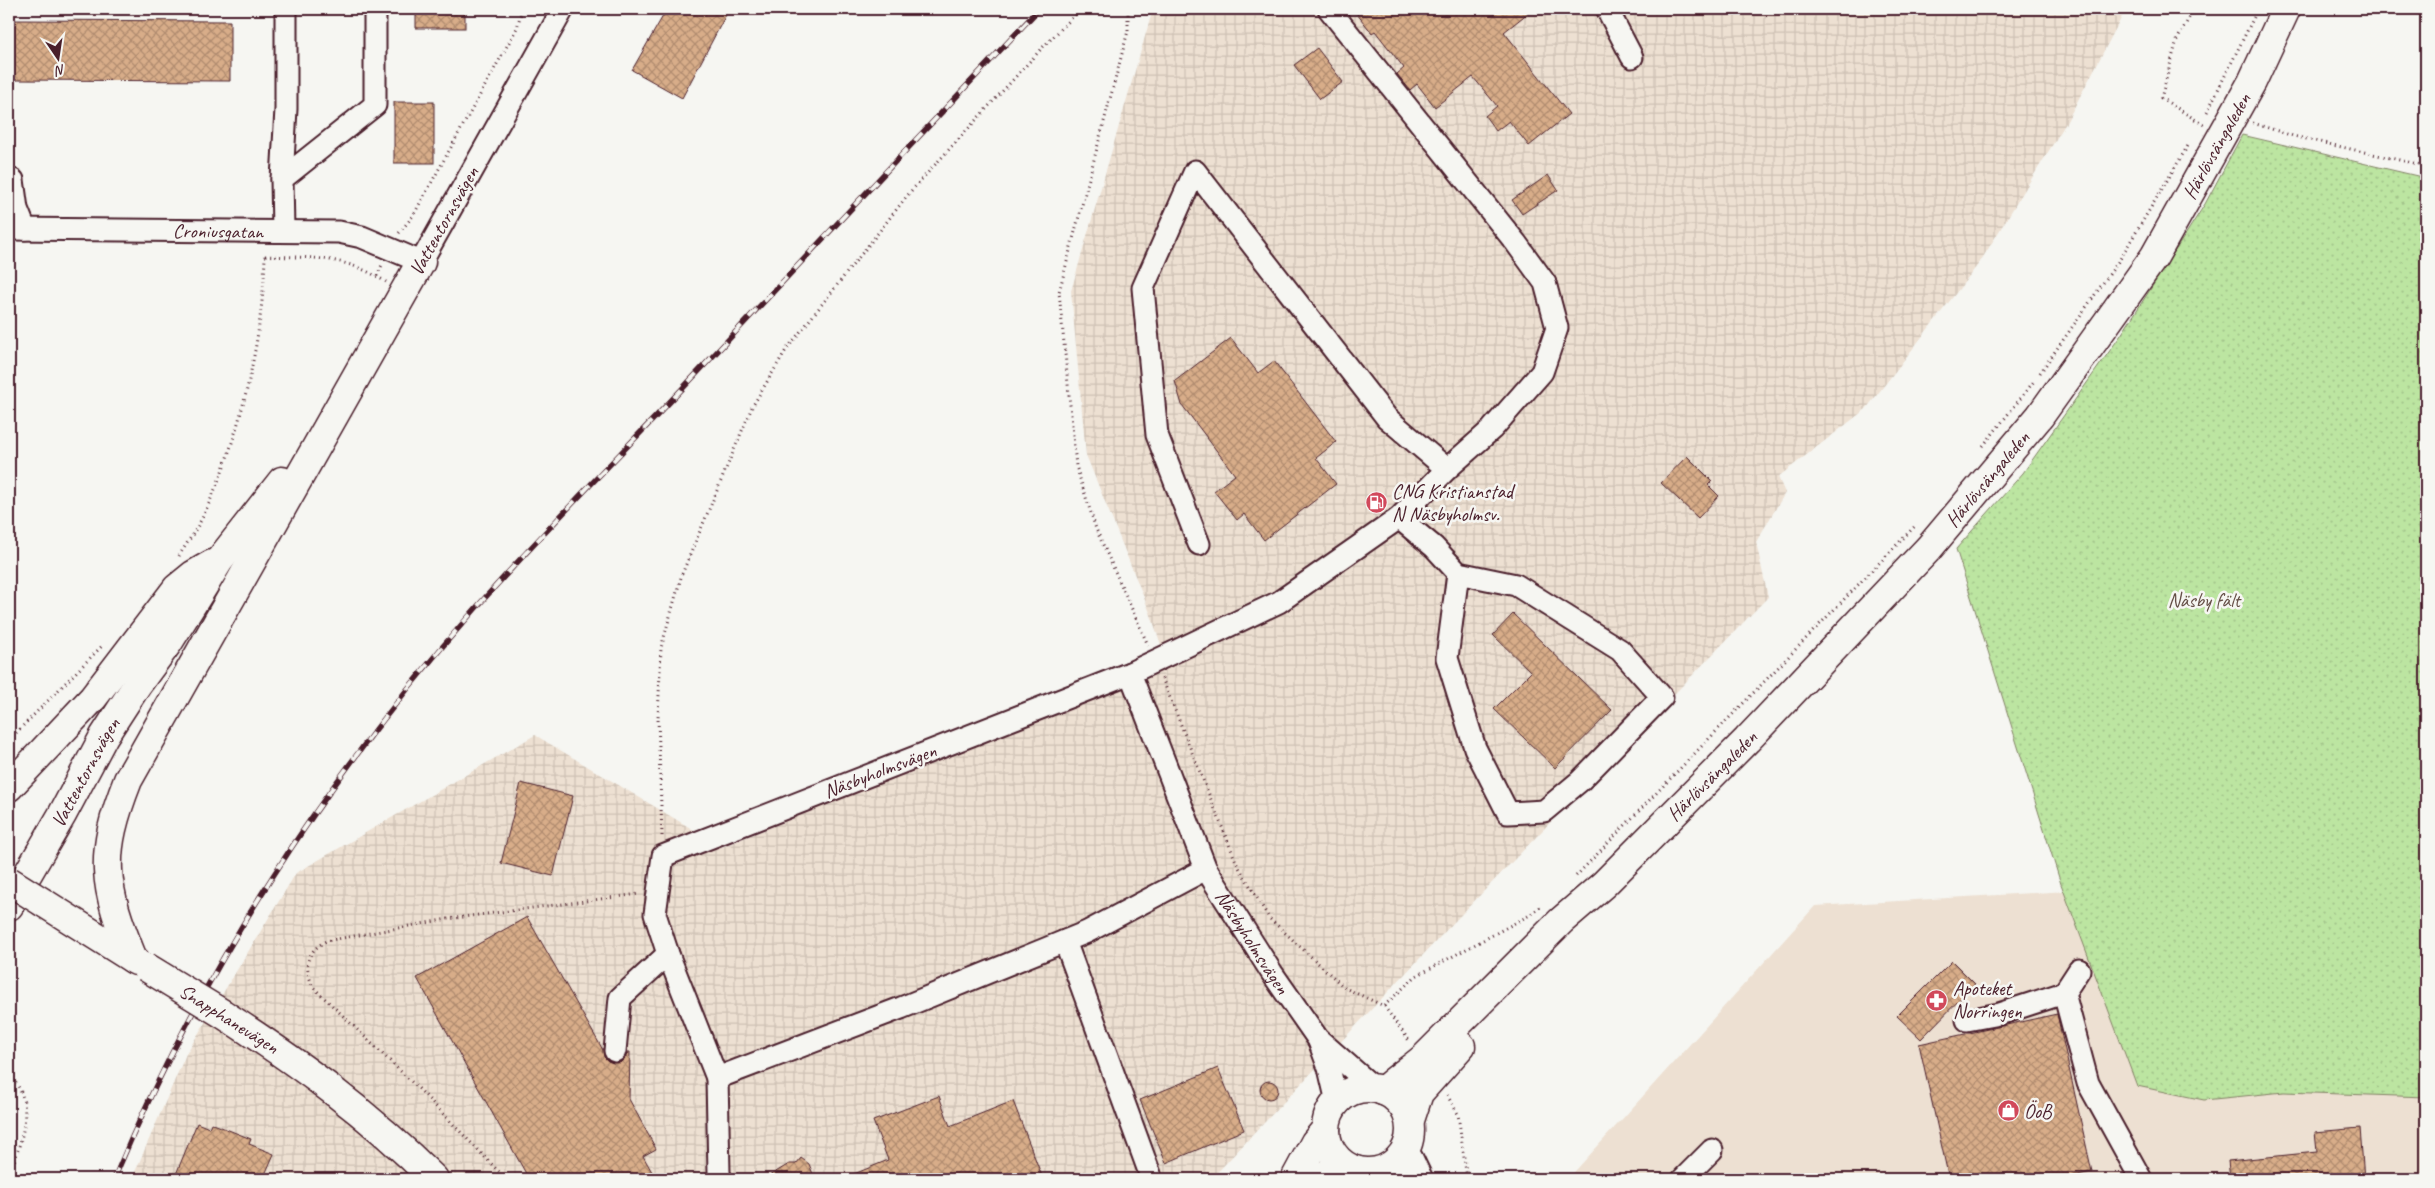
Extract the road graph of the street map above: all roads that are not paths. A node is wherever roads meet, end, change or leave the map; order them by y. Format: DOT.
graph roads {
  1 [pos="286,9"];
  2 [pos="375,9"];
  3 [pos="562,9"];
  4 [pos="1329,9"];
  5 [pos="1608,9"];
  6 [pos="2286,9"];
  7 [pos="1632,56"];
  8 [pos="282,179"];
  9 [pos="12,180"];
  10 [pos="17,229"];
  11 [pos="274,230"];
  12 [pos="421,262"];
  13 [pos="323,432"];
  14 [pos="1446,469"];
  15 [pos="1399,518"];
  16 [pos="1199,544"];
  17 [pos="218,561"];
  18 [pos="1458,573"];
  19 [pos="240,582"];
  20 [pos="168,643"];
  21 [pos="1130,673"];
  22 [pos="9,787"];
  23 [pos="1206,868"];
  24 [pos="9,881"];
  25 [pos="1604,884"];
  26 [pos="9,906"];
  27 [pos="1064,941"];
  28 [pos="668,954"];
  29 [pos="139,963"];
  30 [pos="2079,970"];
  31 [pos="2064,993"];
  32 [pos="1967,1020"];
  33 [pos="1318,1039"];
  34 [pos="615,1051"];
  35 [pos="717,1078"];
  36 [pos="1379,1089"];
  37 [pos="1337,1102"];
  38 [pos="1410,1120"];
  39 [pos="1326,1129"];
  40 [pos="1712,1150"];
  41 [pos="1405,1152"];
  42 [pos="1364,1172"];
  43 [pos="434,1179"];
  44 [pos="721,1179"];
  45 [pos="1150,1179"];
  46 [pos="1296,1179"];
  47 [pos="1319,1179"];
  48 [pos="1400,1179"];
  49 [pos="1422,1179"];
  50 [pos="1683,1179"];
  51 [pos="2141,1179"];
  1 -- 8 [label="street"];
  2 -- 8 [label="street"];
  3 -- 12 [label="street, Vattentornsvägen"];
  4 -- 14 [label="street, Näsbyholmsvägen"];
  5 -- 7 [label="street"];
  6 -- 25 [label="main road, Härlövsängaleden"];
  8 -- 11 [label="street"];
  9 -- 10 [label="street"];
  10 -- 11 [label="street, Croniusgatan"];
  11 -- 12 [label="street, Croniusgatan"];
  12 -- 13 [label="main road, Vattentornsvägen"];
  13 -- 17 [label="main road, Vattentornsvägen"];
  13 -- 19 [label="main road, Vattentornsvägen"];
  14 -- 15 [label="street, Näsbyholmsvägen"];
  14 -- 16 [label="street"];
  15 -- 18 [label="street"];
  15 -- 21 [label="street, Näsbyholmsvägen"];
  17 -- 20 [label="main road, Vattentornsvägen"];
  17 -- 22 [label="main road"];
  18 -- 18 [label="street"];
  19 -- 20 [label="main road, Vattentornsvägen"];
  19 -- 29 [label="main road"];
  20 -- 26 [label="main road, Vattentornsvägen"];
  21 -- 23 [label="street, Näsbyholmsvägen"];
  21 -- 28 [label="street, Näsbyholmsvägen"];
  23 -- 27 [label="street"];
  23 -- 33 [label="street, Näsbyholmsvägen"];
  24 -- 29 [label="main road, Snapphanevägen, bridge"];
  25 -- 36 [label="main road, Härlövsängaleden"];
  25 -- 38 [label="main road, Härlövsängaleden"];
  27 -- 35 [label="street"];
  27 -- 45 [label="street"];
  28 -- 34 [label="street"];
  28 -- 35 [label="street"];
  29 -- 43 [label="main road, Snapphanevägen, bridge"];
  30 -- 31 [label="street"];
  31 -- 32 [label="street"];
  31 -- 51 [label="street"];
  33 -- 36 [label="street, Näsbyholmsvägen"];
  33 -- 37 [label="street, Näsbyholmsvägen"];
  35 -- 44 [label="street"];
  36 -- 37 [label="main road"];
  36 -- 38 [label="main road"];
  37 -- 39 [label="main road"];
  38 -- 41 [label="main road"];
  39 -- 42 [label="main road"];
  39 -- 46 [label="main road"];
  40 -- 50 [label="street"];
  41 -- 42 [label="main road"];
  41 -- 49 [label="street"];
  42 -- 47 [label="main road"];
  42 -- 48 [label="street"];
}
